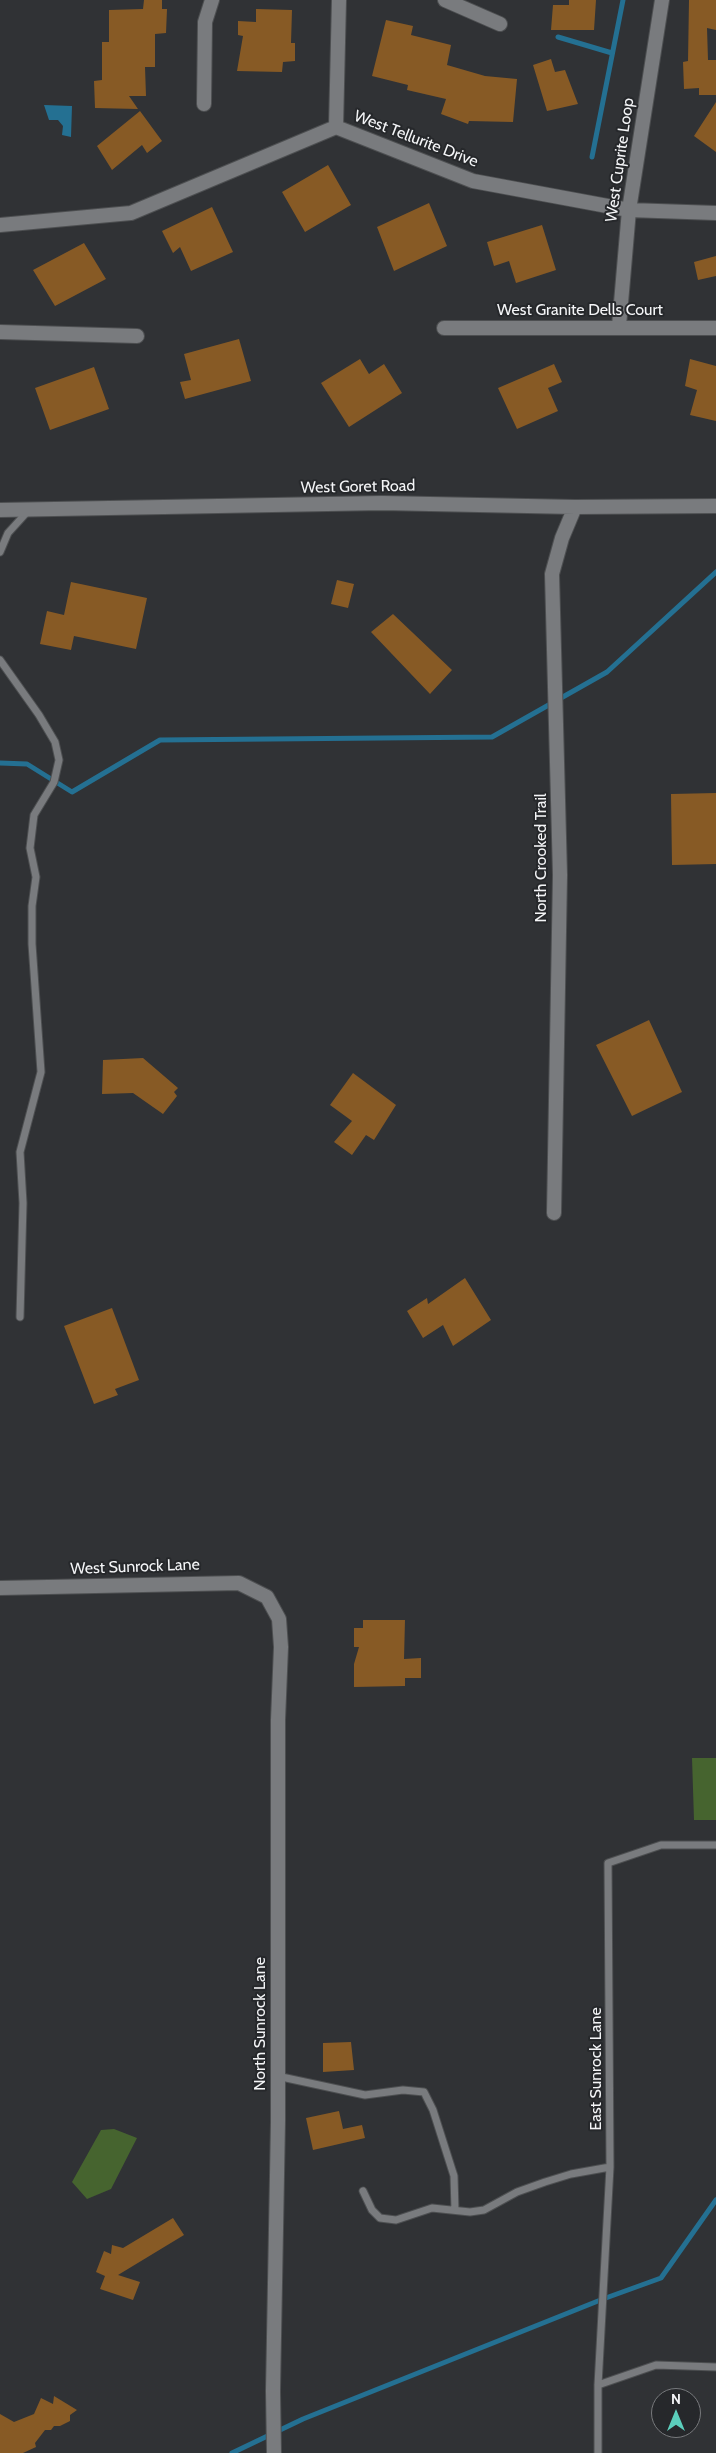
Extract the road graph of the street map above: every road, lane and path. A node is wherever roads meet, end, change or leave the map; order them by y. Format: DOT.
graph roads {
  1 [pos="212,0"];
  2 [pos="338,0"];
  3 [pos="445,0"];
  4 [pos="662,0"];
  5 [pos="500,24"];
  6 [pos="204,104"];
  7 [pos="336,126"];
  8 [pos="629,210"];
  9 [pos="716,213"];
  10 [pos="0,225"];
  11 [pos="619,326"];
  12 [pos="444,328"];
  13 [pos="716,328"];
  14 [pos="0,332"];
  15 [pos="137,336"];
  16 [pos="716,506"];
  17 [pos="575,507"];
  18 [pos="0,510"];
  19 [pos="28,511"];
  20 [pos="0,552"];
  21 [pos="0,660"];
  22 [pos="554,1213"];
  23 [pos="20,1317"];
  24 [pos="0,1588"];
  25 [pos="267,1597"];
  26 [pos="716,1845"];
  27 [pos="277,2076"];
  28 [pos="610,2167"];
  29 [pos="363,2191"];
  30 [pos="455,2210"];
  31 [pos="716,2367"];
  32 [pos="598,2385"];
  33 [pos="274,2453"];
  34 [pos="598,2453"];
  1 -- 6 [label="street"];
  2 -- 7 [label="street"];
  3 -- 5 [label="street"];
  4 -- 8 [label="street, West Cuprite Loop"];
  7 -- 8 [label="street, West Tellurite Drive"];
  7 -- 10 [label="street, West Tellurite Drive"];
  8 -- 9 [label="street, West Tellurite Drive"];
  8 -- 11 [label="street, West Cuprite Loop"];
  11 -- 12 [label="street, West Granite Dells Court"];
  11 -- 13 [label="street, West Granite Dells Court"];
  14 -- 15 [label="street"];
  16 -- 17 [label="street, West Goret Road"];
  17 -- 19 [label="street, West Goret Road"];
  17 -- 22 [label="street, North Crooked Trail"];
  18 -- 19 [label="street, West Goret Road"];
  19 -- 20 [label="lane"];
  21 -- 23 [label="lane"];
  24 -- 25 [label="street, West Sunrock Lane"];
  25 -- 27 [label="street, North Sunrock Lane"];
  26 -- 28 [label="lane, East Sunrock Lane"];
  27 -- 30 [label="lane"];
  27 -- 33 [label="street, North Sunrock Lane"];
  28 -- 30 [label="lane"];
  28 -- 32 [label="lane, East Sunrock Lane"];
  29 -- 30 [label="lane"];
  31 -- 32 [label="lane"];
  32 -- 34 [label="lane, East Sunrock Lane"];
}
